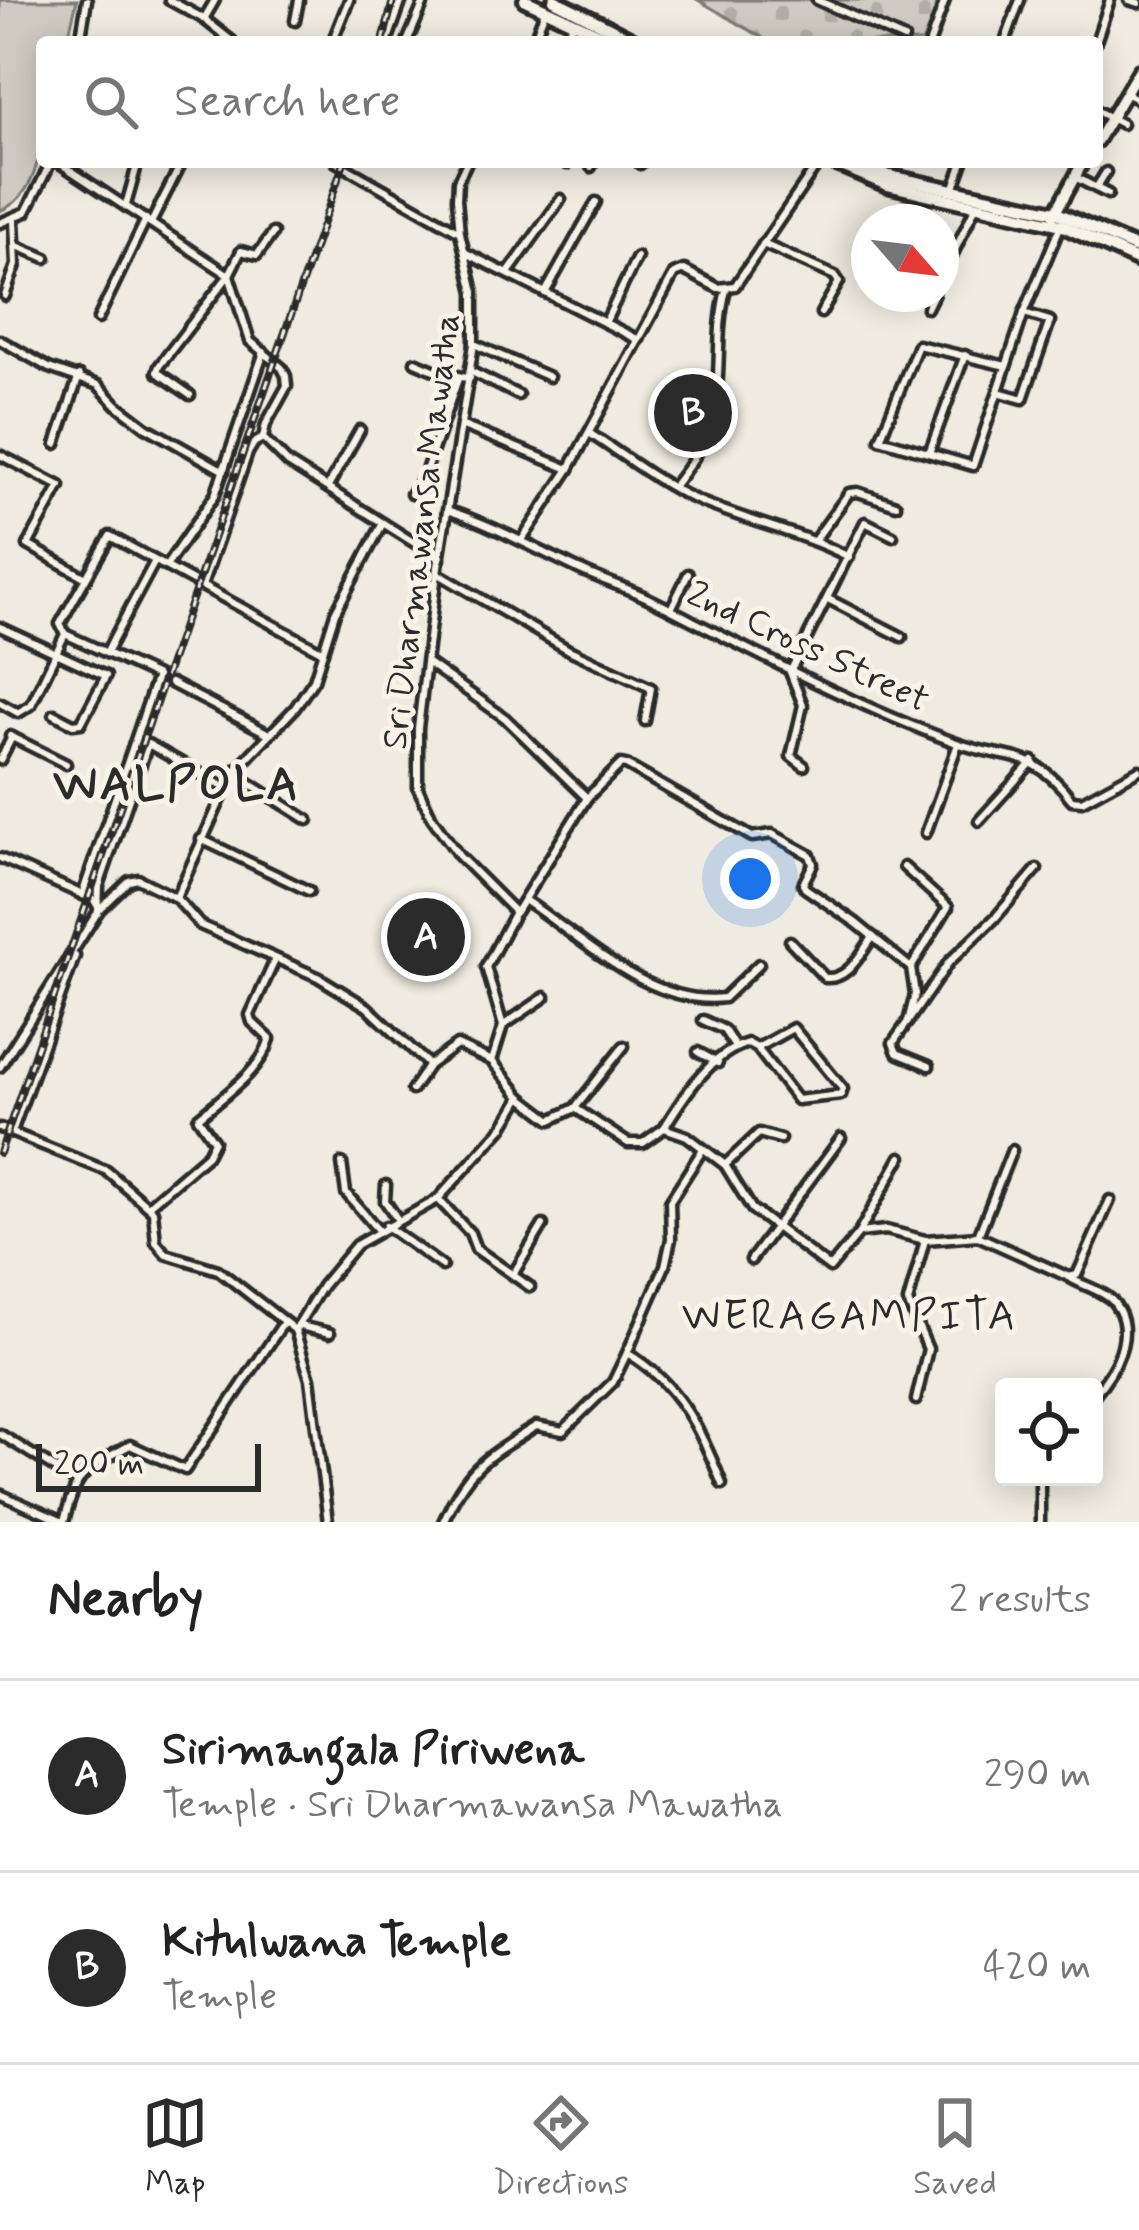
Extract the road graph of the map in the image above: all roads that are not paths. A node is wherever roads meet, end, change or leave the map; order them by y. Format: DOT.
graph roads {
  1 [pos="87,0"];
  2 [pos="169,0"];
  3 [pos="215,0"];
  4 [pos="299,0"];
  5 [pos="349,0"];
  6 [pos="402,0"];
  7 [pos="424,0"];
  8 [pos="525,0"];
  9 [pos="817,0"];
  10 [pos="945,0"];
  11 [pos="1019,0"];
  12 [pos="1110,0"];
  13 [pos="1129,0"];
  14 [pos="550,3"];
  15 [pos="1139,3"];
  16 [pos="204,19"];
  17 [pos="295,21"];
  18 [pos="574,21"];
  19 [pos="81,36"];
  20 [pos="225,36"];
  21 [pos="335,36"];
  22 [pos="389,36"];
  23 [pos="409,36"];
  24 [pos="536,36"];
  25 [pos="566,36"];
  26 [pos="596,36"];
  27 [pos="624,36"];
  28 [pos="897,36"];
  29 [pos="932,36"];
  30 [pos="1007,36"];
  31 [pos="1098,36"];
  32 [pos="1139,70"];
  33 [pos="1127,94"];
  34 [pos="1139,100"];
  35 [pos="1103,114"];
  36 [pos="1117,121"];
  37 [pos="1103,136"];
  38 [pos="51,168"];
  39 [pos="64,168"];
  40 [pos="136,168"];
  41 [pos="179,168"];
  42 [pos="352,168"];
  43 [pos="464,168"];
  44 [pos="815,168"];
  45 [pos="845,168"];
  46 [pos="871,168"];
  47 [pos="892,168"];
  48 [pos="961,168"];
  49 [pos="1079,168"];
  50 [pos="1106,172"];
  51 [pos="890,176"];
  52 [pos="1074,176"];
  53 [pos="1096,188"];
  54 [pos="953,190"];
  55 [pos="1108,194"];
  56 [pos="561,199"];
  57 [pos="596,202"];
  58 [pos="126,206"];
  59 [pos="976,206"];
  60 [pos="1058,219"];
  61 [pos="14,220"];
  62 [pos="149,221"];
  63 [pos="0,224"];
  64 [pos="460,232"];
  65 [pos="272,233"];
  66 [pos="959,241"];
  67 [pos="764,244"];
  68 [pos="17,246"];
  69 [pos="1139,248"];
  70 [pos="466,253"];
  71 [pos="637,257"];
  72 [pos="46,258"];
  73 [pos="1139,260"];
  74 [pos="508,274"];
  75 [pos="229,275"];
  76 [pos="726,290"];
  77 [pos="545,293"];
  78 [pos="5,296"];
  79 [pos="821,313"];
  80 [pos="1024,313"];
  81 [pos="98,319"];
  82 [pos="605,323"];
  83 [pos="0,340"];
  84 [pos="639,340"];
  85 [pos="474,344"];
  86 [pos="264,352"];
  87 [pos="965,355"];
  88 [pos="415,362"];
  89 [pos="1006,366"];
  90 [pos="470,374"];
  91 [pos="79,376"];
  92 [pos="459,376"];
  93 [pos="549,377"];
  94 [pos="998,392"];
  95 [pos="190,395"];
  96 [pos="518,395"];
  97 [pos="464,426"];
  98 [pos="360,430"];
  99 [pos="589,433"];
  100 [pos="263,438"];
  101 [pos="56,445"];
  102 [pos="0,454"];
  103 [pos="929,454"];
  104 [pos="568,469"];
  105 [pos="224,471"];
  106 [pos="328,487"];
  107 [pos="673,488"];
  108 [pos="411,494"];
  109 [pos="896,506"];
  110 [pos="447,511"];
  111 [pos="383,523"];
  112 [pos="893,536"];
  113 [pos="522,540"];
  114 [pos="815,540"];
  115 [pos="849,557"];
  116 [pos="440,559"];
  117 [pos="155,561"];
  118 [pos="166,566"];
  119 [pos="437,573"];
  120 [pos="688,574"];
  121 [pos="86,578"];
  122 [pos="202,586"];
  123 [pos="828,599"];
  124 [pos="671,610"];
  125 [pos="0,627"];
  126 [pos="64,634"];
  127 [pos="902,638"];
  128 [pos="323,652"];
  129 [pos="106,653"];
  130 [pos="56,654"];
  131 [pos="428,663"];
  132 [pos="790,672"];
  133 [pos="170,683"];
  134 [pos="0,703"];
  135 [pos="54,714"];
  136 [pos="645,722"];
  137 [pos="269,734"];
  138 [pos="958,744"];
  139 [pos="0,760"];
  140 [pos="1033,761"];
  141 [pos="66,764"];
  142 [pos="804,766"];
  143 [pos="1139,770"];
  144 [pos="233,773"];
  145 [pos="226,788"];
  146 [pos="587,798"];
  147 [pos="308,820"];
  148 [pos="979,820"];
  149 [pos="926,833"];
  150 [pos="201,839"];
  151 [pos="0,858"];
  152 [pos="904,867"];
  153 [pos="1037,869"];
  154 [pos="308,891"];
  155 [pos="82,895"];
  156 [pos="176,898"];
  157 [pos="526,901"];
  158 [pos="99,910"];
  159 [pos="515,912"];
  160 [pos="874,937"];
  161 [pos="790,941"];
  162 [pos="275,959"];
  163 [pos="759,964"];
  164 [pos="910,968"];
  165 [pos="545,997"];
  166 [pos="703,1020"];
  167 [pos="908,1022"];
  168 [pos="503,1026"];
  169 [pos="624,1046"];
  170 [pos="735,1048"];
  171 [pos="757,1048"];
  172 [pos="698,1052"];
  173 [pos="492,1061"];
  174 [pos="718,1063"];
  175 [pos="428,1065"];
  176 [pos="929,1066"];
  177 [pos="0,1067"];
  178 [pos="412,1090"];
  179 [pos="521,1097"];
  180 [pos="575,1108"];
  181 [pos="0,1128"];
  182 [pos="664,1128"];
  183 [pos="11,1132"];
  184 [pos="841,1138"];
  185 [pos="780,1139"];
  186 [pos="703,1149"];
  187 [pos="1012,1150"];
  188 [pos="901,1157"];
  189 [pos="342,1163"];
  190 [pos="725,1165"];
  191 [pos="386,1185"];
  192 [pos="438,1199"];
  193 [pos="1110,1200"];
  194 [pos="149,1205"];
  195 [pos="398,1220"];
  196 [pos="543,1226"];
  197 [pos="774,1226"];
  198 [pos="382,1228"];
  199 [pos="860,1233"];
  200 [pos="978,1236"];
  201 [pos="925,1240"];
  202 [pos="325,1259"];
  203 [pos="751,1260"];
  204 [pos="442,1266"];
  205 [pos="338,1268"];
  206 [pos="512,1274"];
  207 [pos="1069,1277"];
  208 [pos="530,1287"];
  209 [pos="284,1322"];
  210 [pos="297,1328"];
  211 [pos="330,1334"];
  212 [pos="627,1353"];
  213 [pos="1103,1382"];
  214 [pos="916,1400"];
  215 [pos="0,1434"];
  216 [pos="75,1481"];
  217 [pos="722,1484"];
  218 [pos="1040,1486"];
  219 [pos="0,1494"];
  220 [pos="63,1522"];
  221 [pos="328,1522"];
  222 [pos="443,1522"];
  223 [pos="1040,1522"];
  1 -- 19 [label="street"];
  2 -- 16 [label="street"];
  3 -- 16 [label="street"];
  4 -- 17 [label="street"];
  5 -- 21 [label="street"];
  6 -- 22 [label="street"];
  7 -- 23 [label="street"];
  8 -- 14 [label="main road"];
  9 -- 28 [label="street"];
  10 -- 29 [label="street"];
  11 -- 30 [label="street"];
  12 -- 31 [label="street"];
  13 -- 15 [label="street"];
  14 -- 18 [label="main road"];
  14 -- 24 [label="street"];
  14 -- 27 [label="main road"];
  16 -- 20 [label="street"];
  18 -- 25 [label="street"];
  18 -- 26 [label="main road"];
  32 -- 33 [label="main road"];
  33 -- 34 [label="street"];
  33 -- 36 [label="main road"];
  35 -- 36 [label="street"];
  36 -- 37 [label="main road"];
  38 -- 61 [label="street"];
  39 -- 58 [label="street"];
  40 -- 58 [label="street"];
  41 -- 62 [label="street"];
  42 -- 64 [label="street"];
  43 -- 64 [label="street, Sri Dharmawansa Mawatha"];
  44 -- 67 [label="street"];
  45 -- 59 [label="main road"];
  46 -- 51 [label="main road"];
  47 -- 51 [label="street"];
  48 -- 54 [label="street"];
  49 -- 52 [label="main road"];
  50 -- 53 [label="street"];
  51 -- 54 [label="main road"];
  52 -- 53 [label="street"];
  52 -- 60 [label="main road"];
  53 -- 55 [label="street"];
  54 -- 60 [label="main road"];
  56 -- 74 [label="street"];
  57 -- 77 [label="street"];
  58 -- 62 [label="street"];
  59 -- 60 [label="main road"];
  59 -- 66 [label="street"];
  60 -- 69 [label="main road"];
  60 -- 73 [label="main road"];
  60 -- 80 [label="street"];
  61 -- 63 [label="street"];
  61 -- 68 [label="street"];
  62 -- 75 [label="street"];
  62 -- 81 [label="street"];
  64 -- 70 [label="street, Sri Dharmawansa Mawatha"];
  65 -- 75 [label="street"];
  67 -- 76 [label="street"];
  67 -- 79 [label="street"];
  68 -- 72 [label="street"];
  68 -- 78 [label="street"];
  70 -- 74 [label="street"];
  70 -- 85 [label="street, Sri Dharmawansa Mawatha"];
  71 -- 82 [label="street"];
  74 -- 77 [label="street"];
  75 -- 86 [label="street"];
  75 -- 95 [label="street"];
  76 -- 84 [label="street"];
  76 -- 107 [label="street"];
  77 -- 82 [label="street"];
  80 -- 89 [label="street"];
  80 -- 94 [label="street"];
  82 -- 84 [label="street"];
  83 -- 91 [label="street"];
  84 -- 99 [label="street"];
  85 -- 90 [label="street, Sri Dharmawansa Mawatha"];
  85 -- 93 [label="street"];
  86 -- 100 [label="street"];
  86 -- 105 [label="street"];
  87 -- 89 [label="street"];
  87 -- 103 [label="street"];
  87 -- 103 [label="street"];
  88 -- 92 [label="street"];
  89 -- 94 [label="street"];
  90 -- 92 [label="street"];
  90 -- 96 [label="street"];
  90 -- 97 [label="street, Sri Dharmawansa Mawatha"];
  91 -- 101 [label="street"];
  91 -- 105 [label="street"];
  92 -- 108 [label="street"];
  94 -- 103 [label="street"];
  97 -- 104 [label="street"];
  97 -- 110 [label="street, Sri Dharmawansa Mawatha"];
  98 -- 106 [label="street"];
  99 -- 104 [label="street"];
  99 -- 107 [label="street"];
  100 -- 106 [label="street"];
  100 -- 122 [label="street"];
  102 -- 121 [label="street"];
  104 -- 113 [label="street"];
  105 -- 118 [label="street"];
  106 -- 111 [label="street"];
  107 -- 114 [label="street"];
  109 -- 114 [label="street"];
  110 -- 113 [label="street, 2nd Cross Street"];
  110 -- 116 [label="street, Sri Dharmawansa Mawatha"];
  111 -- 116 [label="street"];
  111 -- 128 [label="street"];
  112 -- 115 [label="street"];
  113 -- 124 [label="street, 2nd Cross Street"];
  114 -- 115 [label="street"];
  115 -- 123 [label="street"];
  116 -- 119 [label="street, Sri Dharmawansa Mawatha"];
  117 -- 118 [label="street"];
  117 -- 121 [label="street"];
  117 -- 129 [label="street"];
  118 -- 122 [label="street"];
  119 -- 131 [label="street, Sri Dharmawansa Mawatha"];
  119 -- 136 [label="street"];
  120 -- 124 [label="street"];
  121 -- 126 [label="street"];
  122 -- 128 [label="street"];
  123 -- 127 [label="street"];
  123 -- 132 [label="street"];
  124 -- 132 [label="street, 2nd Cross Street"];
  125 -- 130 [label="street"];
  126 -- 129 [label="street"];
  126 -- 130 [label="street"];
  128 -- 137 [label="street"];
  129 -- 155 [label="street"];
  130 -- 134 [label="street"];
  130 -- 135 [label="street"];
  131 -- 146 [label="street"];
  131 -- 159 [label="street, Sri Dharmawansa Mawatha"];
  132 -- 138 [label="street, 2nd Cross Street"];
  132 -- 142 [label="street"];
  133 -- 137 [label="street"];
  137 -- 144 [label="street"];
  138 -- 140 [label="street, 2nd Cross Street"];
  138 -- 149 [label="street"];
  139 -- 141 [label="street"];
  140 -- 143 [label="street, 2nd Cross Street"];
  140 -- 148 [label="street"];
  144 -- 145 [label="street"];
  144 -- 147 [label="street"];
  145 -- 150 [label="street"];
  145 -- 158 [label="street"];
  146 -- 157 [label="street"];
  146 -- 160 [label="street"];
  150 -- 154 [label="street"];
  150 -- 156 [label="street"];
  151 -- 155 [label="street"];
  152 -- 164 [label="street"];
  153 -- 167 [label="street"];
  155 -- 158 [label="street"];
  156 -- 158 [label="street"];
  156 -- 162 [label="street"];
  157 -- 159 [label="street"];
  157 -- 163 [label="street"];
  158 -- 177 [label="street"];
  158 -- 183 [label="street"];
  159 -- 168 [label="street"];
  160 -- 161 [label="street"];
  160 -- 164 [label="street"];
  162 -- 175 [label="street"];
  162 -- 194 [label="street"];
  164 -- 167 [label="street"];
  165 -- 168 [label="street"];
  166 -- 170 [label="street"];
  167 -- 176 [label="street"];
  168 -- 173 [label="street"];
  169 -- 180 [label="street"];
  170 -- 171 [label="street"];
  170 -- 174 [label="street"];
  171 -- 171 [label="street"];
  172 -- 174 [label="street"];
  173 -- 175 [label="street"];
  173 -- 179 [label="street"];
  174 -- 182 [label="street"];
  175 -- 178 [label="street"];
  179 -- 180 [label="street"];
  179 -- 192 [label="street"];
  180 -- 182 [label="street"];
  181 -- 183 [label="street"];
  182 -- 186 [label="street"];
  183 -- 194 [label="street"];
  184 -- 197 [label="street"];
  185 -- 190 [label="street"];
  186 -- 190 [label="street"];
  186 -- 212 [label="street"];
  187 -- 200 [label="street"];
  188 -- 199 [label="street"];
  189 -- 198 [label="street"];
  190 -- 197 [label="street"];
  191 -- 195 [label="street"];
  192 -- 195 [label="street"];
  192 -- 206 [label="street"];
  193 -- 207 [label="street"];
  194 -- 209 [label="street"];
  195 -- 198 [label="street"];
  196 -- 206 [label="street"];
  197 -- 199 [label="street"];
  197 -- 203 [label="street"];
  198 -- 204 [label="street"];
  198 -- 205 [label="street"];
  199 -- 201 [label="street"];
  200 -- 201 [label="street"];
  200 -- 207 [label="street"];
  201 -- 214 [label="street"];
  202 -- 205 [label="street"];
  205 -- 210 [label="street"];
  206 -- 208 [label="street"];
  207 -- 213 [label="street"];
  209 -- 210 [label="street"];
  209 -- 216 [label="street"];
  210 -- 211 [label="street"];
  210 -- 221 [label="street"];
  212 -- 217 [label="street"];
  212 -- 222 [label="street"];
  215 -- 216 [label="street"];
  216 -- 220 [label="street"];
  218 -- 223 [label="street"];
  219 -- 220 [label="street"];
}
